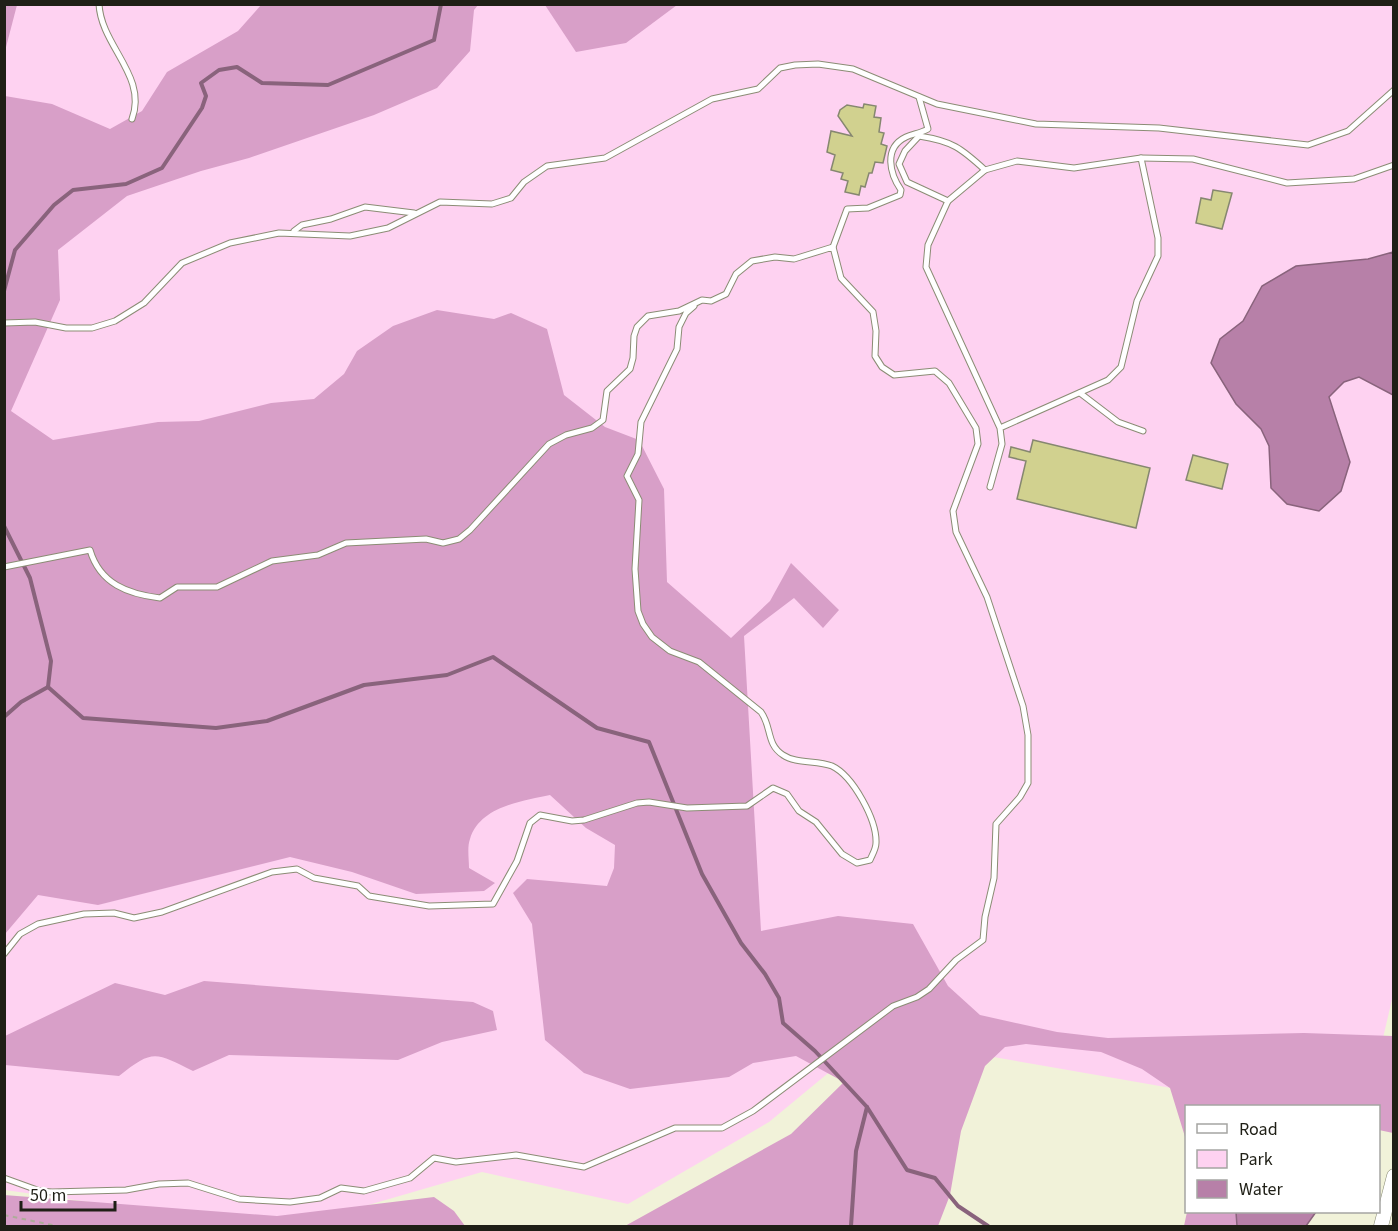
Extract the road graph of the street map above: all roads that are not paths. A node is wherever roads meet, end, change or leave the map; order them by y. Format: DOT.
graph roads {
  1 [pos="99,4"];
  2 [pos="1394,90"];
  3 [pos="919,97"];
  4 [pos="132,119"];
  5 [pos="1141,158"];
  6 [pos="1394,165"];
  7 [pos="985,170"];
  8 [pos="948,201"];
  9 [pos="416,213"];
  10 [pos="292,232"];
  11 [pos="833,247"];
  12 [pos="702,300"];
  13 [pos="4,323"];
  14 [pos="1080,393"];
  15 [pos="1000,428"];
  16 [pos="1143,431"];
  17 [pos="990,487"];
  18 [pos="4,567"];
  19 [pos="4,954"];
  20 [pos="1394,1176"];
  21 [pos="4,1178"];
  22 [pos="1381,1227"];
  1 -- 4 [label="lane"];
  2 -- 3 [label="lane"];
  3 -- 9 [label="lane"];
  3 -- 11 [label="lane"];
  5 -- 6 [label="lane"];
  5 -- 7 [label="lane"];
  5 -- 14 [label="lane"];
  7 -- 8 [label="lane"];
  7 -- 8 [label="lane"];
  8 -- 15 [label="lane"];
  9 -- 10 [label="lane"];
  9 -- 10 [label="lane"];
  10 -- 13 [label="lane"];
  11 -- 12 [label="lane"];
  11 -- 21 [label="lane"];
  12 -- 18 [label="lane"];
  12 -- 19 [label="lane"];
  14 -- 15 [label="lane"];
  14 -- 16 [label="lane"];
  15 -- 17 [label="lane"];
  20 -- 22 [label="street"];
}
